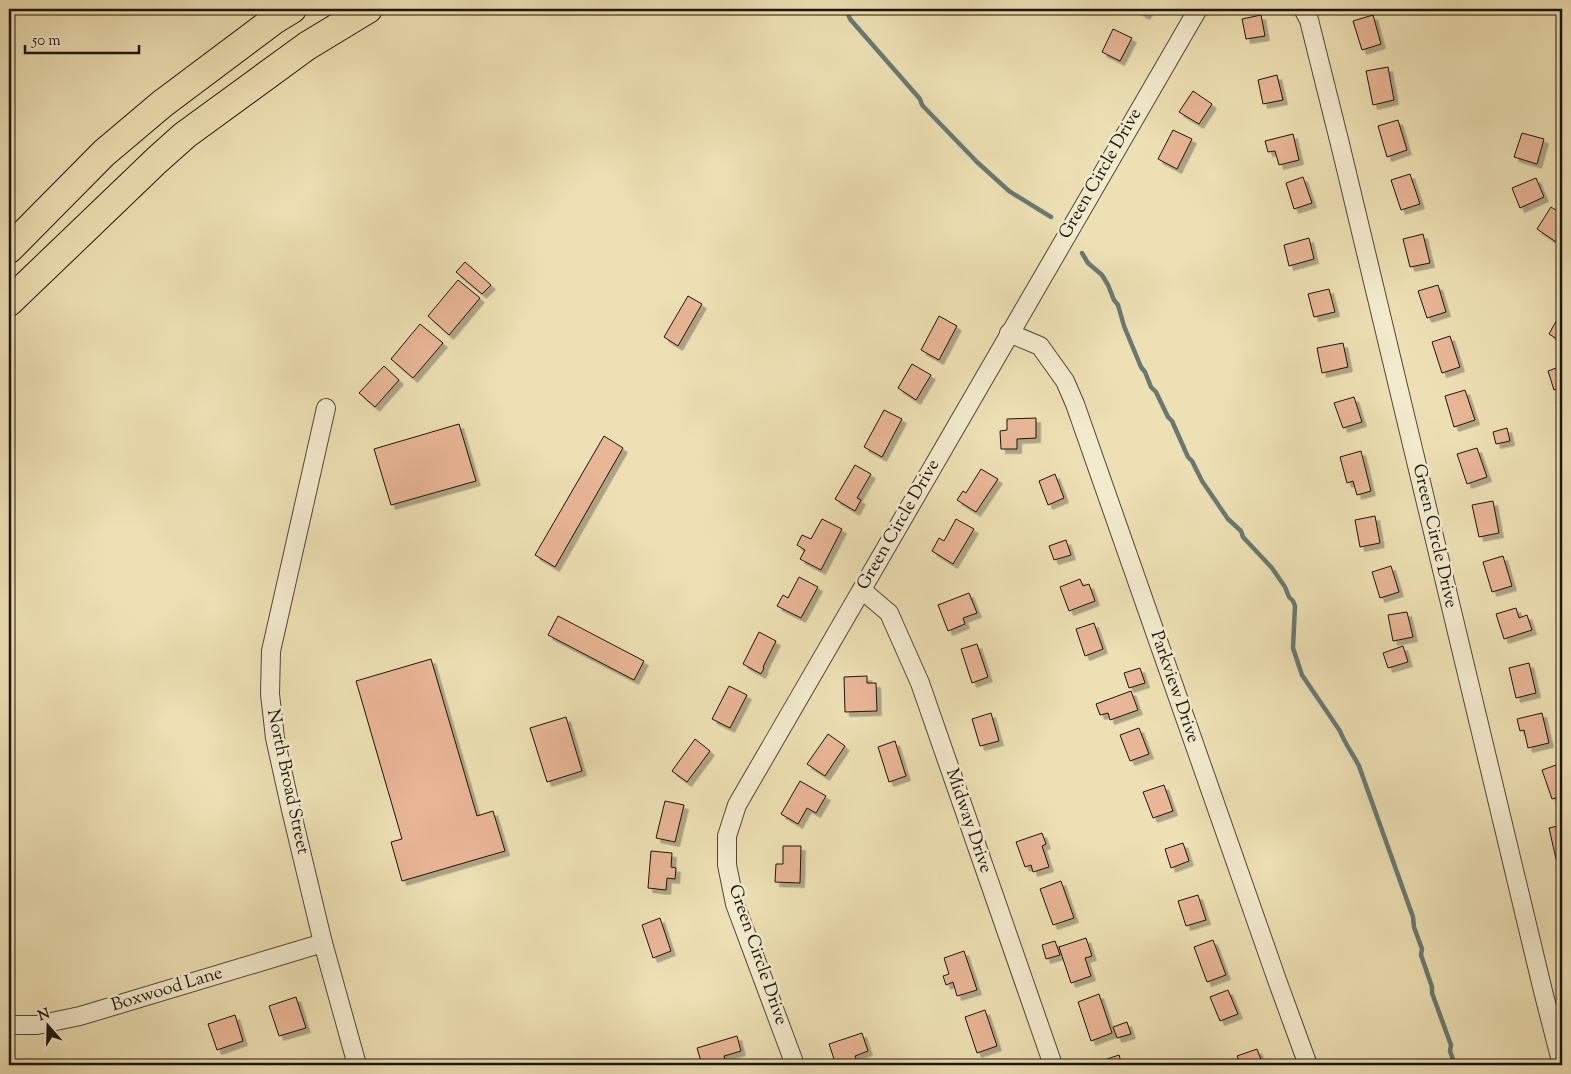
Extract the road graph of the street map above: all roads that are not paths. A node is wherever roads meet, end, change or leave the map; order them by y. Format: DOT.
graph roads {
  1 [pos="292,9"];
  2 [pos="368,9"];
  3 [pos="1198,9"];
  4 [pos="1303,9"];
  5 [pos="9,249"];
  6 [pos="9,302"];
  7 [pos="1009,333"];
  8 [pos="326,408"];
  9 [pos="862,590"];
  10 [pos="323,943"];
  11 [pos="9,1025"];
  12 [pos="357,1065"];
  13 [pos="794,1065"];
  14 [pos="1053,1065"];
  15 [pos="1308,1065"];
  16 [pos="1562,1065"];
  1 -- 5 [label="highway"];
  2 -- 6 [label="highway"];
  3 -- 7 [label="street, Green Circle Drive"];
  4 -- 16 [label="street, Green Circle Drive"];
  7 -- 9 [label="street, Green Circle Drive"];
  7 -- 15 [label="street, Parkview Drive"];
  8 -- 10 [label="street, North Broad Street"];
  9 -- 13 [label="street, Green Circle Drive"];
  9 -- 14 [label="street, Midway Drive"];
  10 -- 11 [label="street, Boxwood Lane"];
  10 -- 12 [label="street, North Broad Street"];
}
